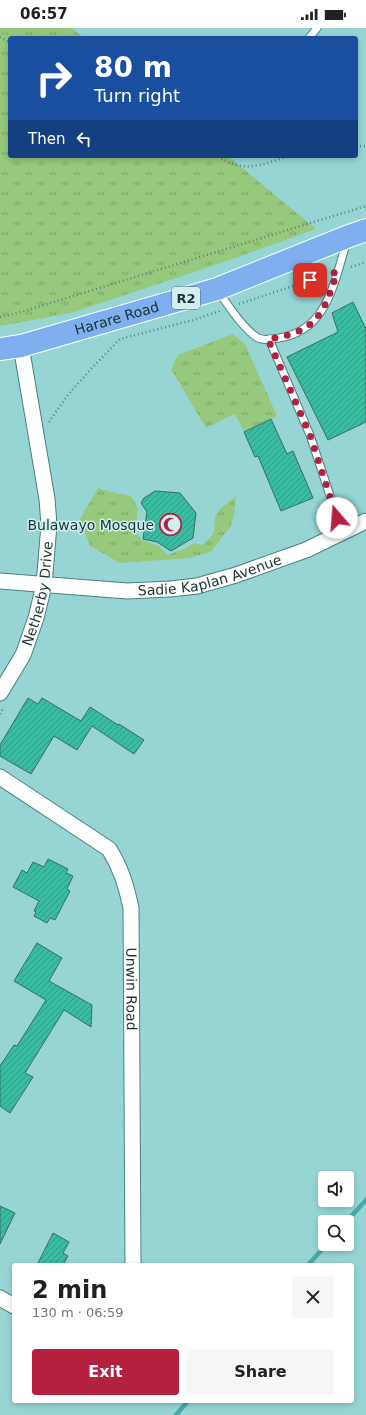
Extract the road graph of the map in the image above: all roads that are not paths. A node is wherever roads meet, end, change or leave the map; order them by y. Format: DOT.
graph roads {
  1 [pos="317,28"];
  2 [pos="311,36"];
  3 [pos="357,233"];
  4 [pos="217,289"];
  5 [pos="268,339"];
  6 [pos="21,346"];
  7 [pos="0,349"];
  8 [pos="366,521"];
  9 [pos="342,532"];
  10 [pos="0,581"];
  11 [pos="44,585"];
  12 [pos="0,693"];
  13 [pos="0,777"];
  14 [pos="133,1263"];
  15 [pos="0,1298"];
  16 [pos="12,1305"];
  1 -- 2 [label="lane"];
  3 -- 4 [label="highway, Harare Road / R2"];
  3 -- 5 [label="lane"];
  4 -- 5 [label="lane"];
  4 -- 6 [label="highway, Harare Road / R2"];
  5 -- 9 [label="lane"];
  6 -- 7 [label="highway, Harare Road / R2"];
  6 -- 11 [label="street, Netherby Drive"];
  8 -- 9 [label="street, Sadie Kaplan Avenue"];
  9 -- 11 [label="street, Sadie Kaplan Avenue"];
  10 -- 11 [label="street, Sadie Kaplan Avenue"];
  11 -- 12 [label="street, Netherby Drive"];
  13 -- 14 [label="street, Unwin Road"];
  15 -- 16 [label="street"];
}
